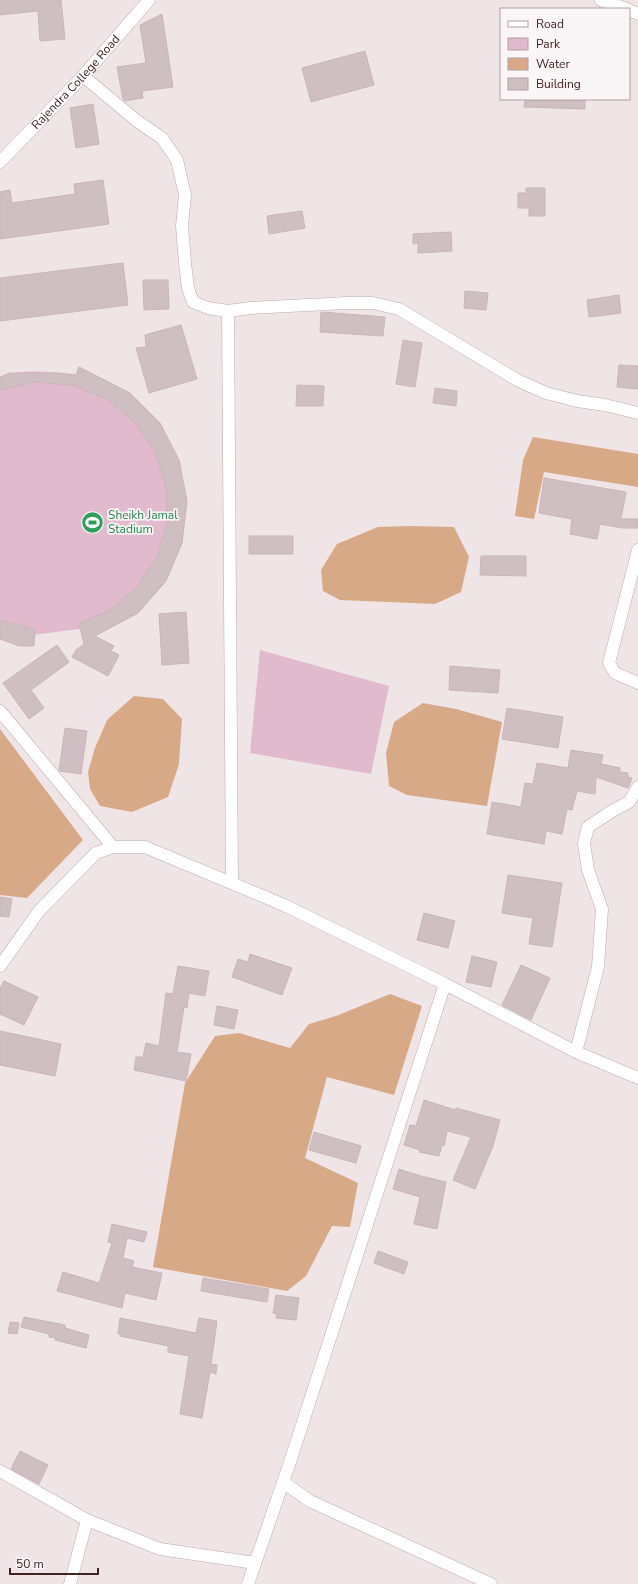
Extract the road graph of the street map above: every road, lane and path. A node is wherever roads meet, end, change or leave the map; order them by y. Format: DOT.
graph roads {
  1 [pos="149,0"];
  2 [pos="601,0"];
  3 [pos="623,8"];
  4 [pos="83,76"];
  5 [pos="0,162"];
  6 [pos="228,311"];
  7 [pos="638,413"];
  8 [pos="638,550"];
  9 [pos="638,682"];
  10 [pos="0,711"];
  11 [pos="638,787"];
  12 [pos="113,847"];
  13 [pos="232,883"];
  14 [pos="0,966"];
  15 [pos="445,984"];
  16 [pos="576,1052"];
  17 [pos="638,1078"];
  18 [pos="0,1471"];
  19 [pos="283,1482"];
  20 [pos="87,1520"];
  21 [pos="255,1563"];
  22 [pos="70,1584"];
  23 [pos="248,1584"];
  24 [pos="491,1584"];
  1 -- 4 [label="street, Rajendra College Road"];
  2 -- 3 [label="street"];
  4 -- 5 [label="street, Rajendra College Road"];
  4 -- 6 [label="street"];
  6 -- 7 [label="street"];
  6 -- 13 [label="street"];
  8 -- 9 [label="street"];
  10 -- 12 [label="street"];
  11 -- 16 [label="street"];
  12 -- 13 [label="street"];
  12 -- 14 [label="street"];
  13 -- 15 [label="street"];
  15 -- 16 [label="street"];
  15 -- 19 [label="street"];
  16 -- 17 [label="street"];
  18 -- 20 [label="street"];
  19 -- 21 [label="street"];
  19 -- 24 [label="street"];
  20 -- 21 [label="street"];
  20 -- 22 [label="street"];
  21 -- 23 [label="street"];
}
